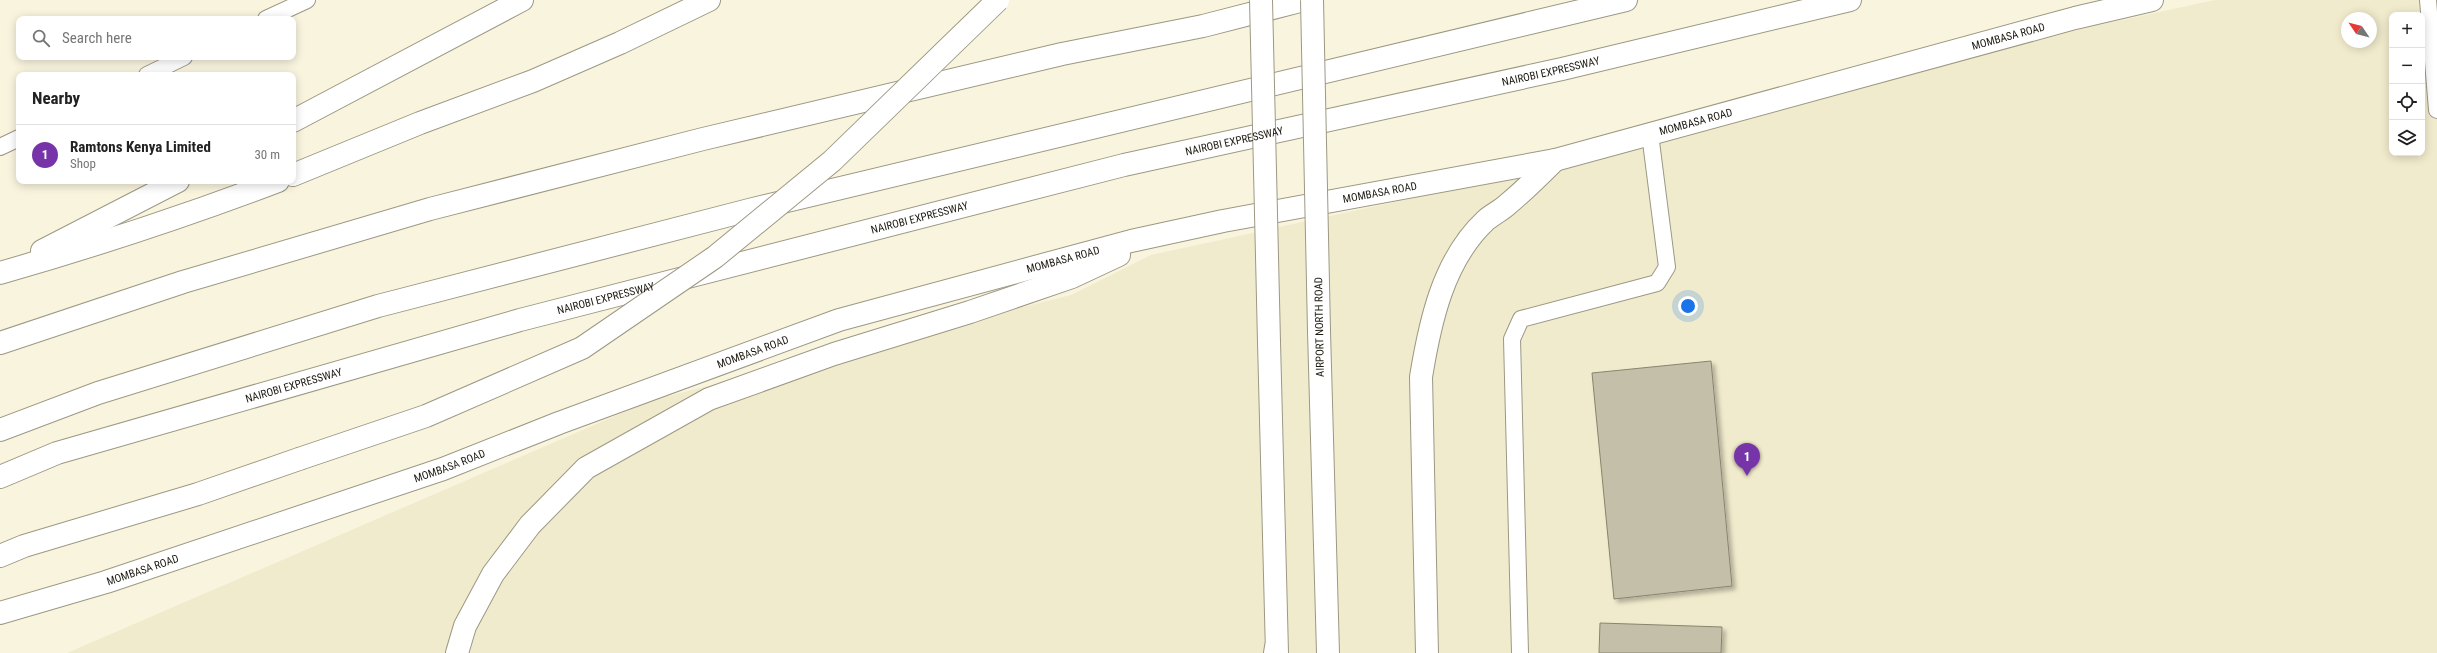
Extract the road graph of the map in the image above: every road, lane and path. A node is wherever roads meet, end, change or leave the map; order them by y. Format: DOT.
graph roads {
  1 [pos="307,0"];
  2 [pos="522,0"];
  3 [pos="709,0"];
  4 [pos="998,0"];
  5 [pos="1261,0"];
  6 [pos="1304,0"];
  7 [pos="1312,0"];
  8 [pos="1626,0"];
  9 [pos="1850,0"];
  10 [pos="2152,0"];
  11 [pos="2428,0"];
  12 [pos="272,16"];
  13 [pos="178,60"];
  14 [pos="152,72"];
  15 [pos="2437,110"];
  16 [pos="296,119"];
  17 [pos="1650,134"];
  18 [pos="16,139"];
  19 [pos="0,147"];
  20 [pos="1555,160"];
  21 [pos="296,174"];
  22 [pos="172,184"];
  23 [pos="270,184"];
  24 [pos="1156,236"];
  25 [pos="0,273"];
  26 [pos="0,343"];
  27 [pos="0,430"];
  28 [pos="0,477"];
  29 [pos="0,556"];
  30 [pos="0,613"];
  31 [pos="1276,651"];
  32 [pos="457,653"];
  33 [pos="1328,653"];
  34 [pos="1428,653"];
  35 [pos="1520,653"];
  1 -- 12 [label="lane"];
  2 -- 16 [label="main road"];
  3 -- 21 [label="main road"];
  4 -- 29 [label="main road, bridge"];
  5 -- 31 [label="main road, bridge"];
  6 -- 26 [label="main road"];
  7 -- 33 [label="main road, AIRPORT NORTH ROAD, bridge"];
  8 -- 27 [label="main road"];
  9 -- 28 [label="main road, NAIROBI EXPRESSWAY"];
  10 -- 17 [label="main road, MOMBASA ROAD"];
  11 -- 15 [label="lane"];
  13 -- 14 [label="lane"];
  17 -- 20 [label="main road, MOMBASA ROAD"];
  17 -- 35 [label="lane"];
  18 -- 19 [label="lane"];
  20 -- 24 [label="main road, MOMBASA ROAD"];
  20 -- 34 [label="main road"];
  22 -- 25 [label="main road"];
  23 -- 25 [label="main road"];
  24 -- 30 [label="main road, MOMBASA ROAD"];
  24 -- 32 [label="main road"];
}
